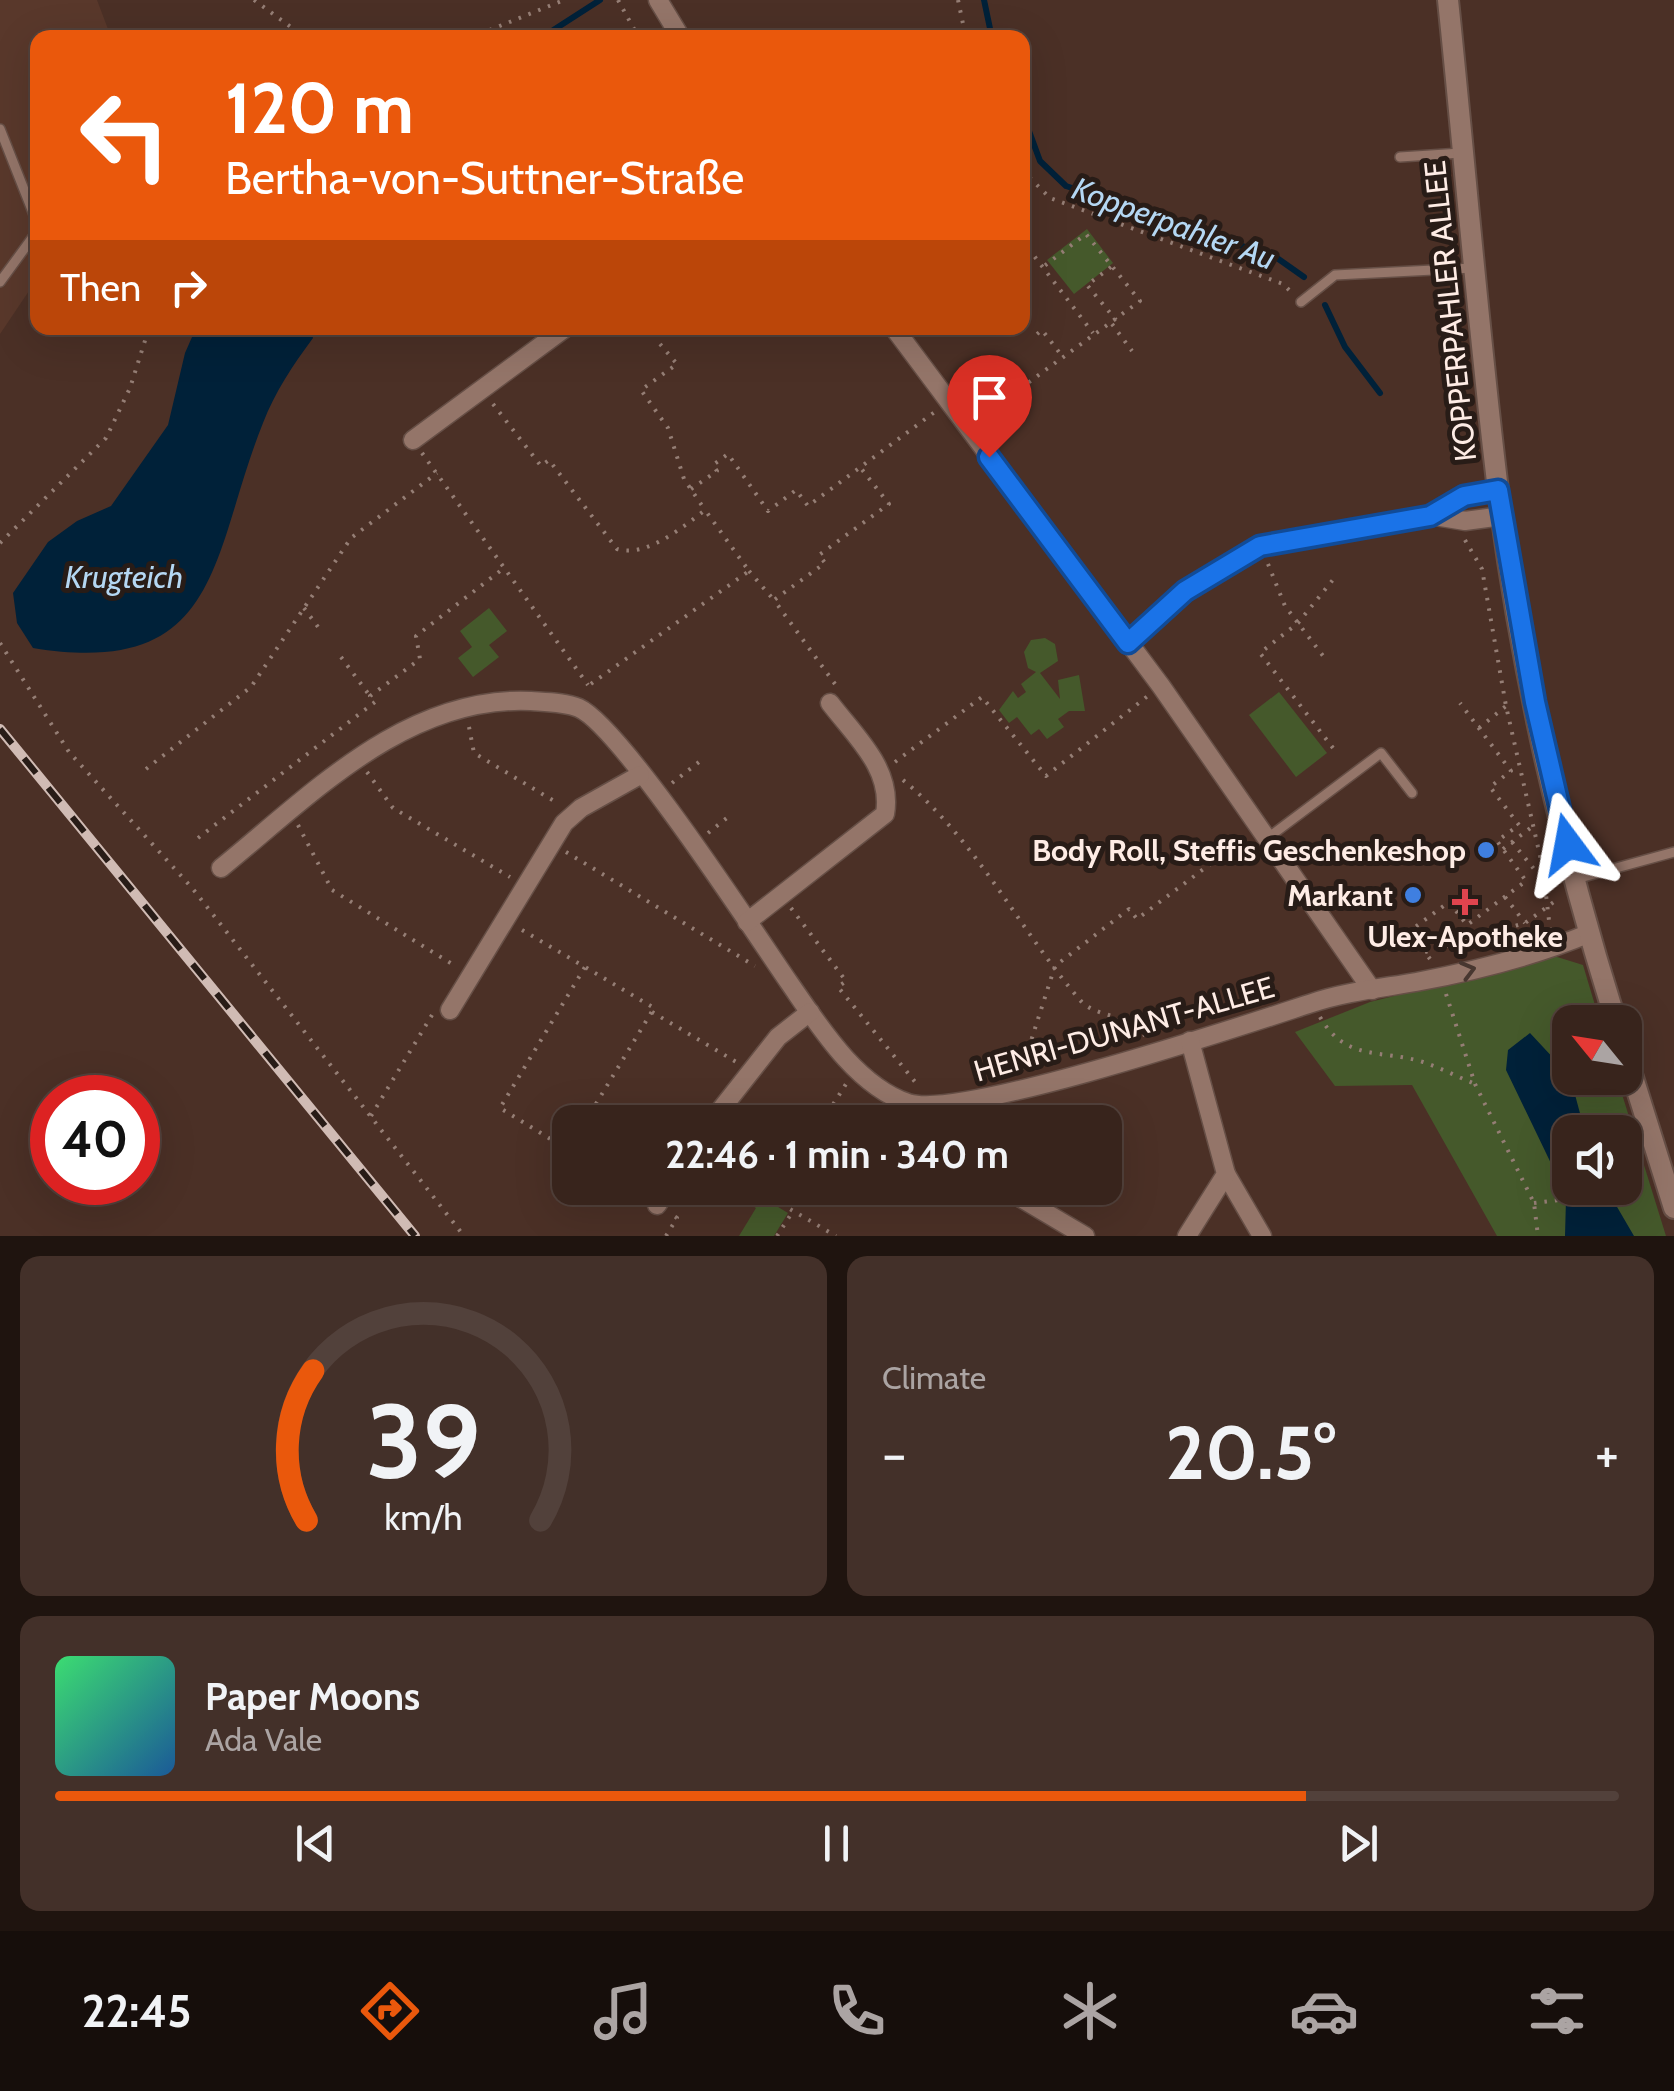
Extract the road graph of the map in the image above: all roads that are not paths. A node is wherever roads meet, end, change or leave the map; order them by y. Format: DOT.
graph roads {
  1 [pos="1448,0"];
  2 [pos="658,3"];
  3 [pos="677,30"];
  4 [pos="0,129"];
  5 [pos="1464,153"];
  6 [pos="1400,157"];
  7 [pos="30,206"];
  8 [pos="30,239"];
  9 [pos="1476,268"];
  10 [pos="0,282"];
  11 [pos="1301,302"];
  12 [pos="556,335"];
  13 [pos="899,335"];
  14 [pos="413,440"];
  15 [pos="1498,490"];
  16 [pos="1430,516"];
  17 [pos="1502,516"];
  18 [pos="1128,643"];
  19 [pos="830,703"];
  20 [pos="640,775"];
  21 [pos="1412,793"];
  22 [pos="1265,832"];
  23 [pos="1674,852"];
  24 [pos="221,868"];
  25 [pos="1577,886"];
  26 [pos="748,922"];
  27 [pos="1590,933"];
  28 [pos="1372,990"];
  29 [pos="1611,1005"];
  30 [pos="450,1010"];
  31 [pos="810,1012"];
  32 [pos="1190,1041"];
  33 [pos="1639,1095"];
  34 [pos="725,1105"];
  35 [pos="1226,1174"];
  36 [pos="1033,1205"];
  37 [pos="1674,1208"];
  38 [pos="1085,1236"];
  39 [pos="1187,1236"];
  40 [pos="1262,1236"];
  1 -- 5 [label="street, KOPPERPAHLER ALLEE"];
  2 -- 3 [label="street"];
  4 -- 7 [label="lane"];
  5 -- 6 [label="lane"];
  5 -- 9 [label="street, KOPPERPAHLER ALLEE"];
  8 -- 10 [label="lane"];
  9 -- 11 [label="lane"];
  9 -- 15 [label="street, KOPPERPAHLER ALLEE"];
  12 -- 14 [label="street"];
  13 -- 18 [label="street"];
  15 -- 16 [label="street"];
  15 -- 17 [label="street, KOPPERPAHLER ALLEE"];
  16 -- 17 [label="street"];
  16 -- 18 [label="street"];
  17 -- 25 [label="street, KOPPERPAHLER ALLEE"];
  18 -- 22 [label="street"];
  19 -- 26 [label="street"];
  20 -- 24 [label="street, HENRI-DUNANT-ALLEE"];
  20 -- 26 [label="street, HENRI-DUNANT-ALLEE"];
  20 -- 30 [label="street"];
  21 -- 22 [label="lane"];
  22 -- 28 [label="street"];
  23 -- 25 [label="lane"];
  25 -- 27 [label="street, KOPPERPAHLER ALLEE"];
  26 -- 31 [label="street, HENRI-DUNANT-ALLEE"];
  28 -- 27 [label="street, HENRI-DUNANT-ALLEE, one-way"];
  27 -- 29 [label="street, KOPPERPAHLER ALLEE"];
  28 -- 32 [label="street, HENRI-DUNANT-ALLEE"];
  31 -- 32 [label="street, HENRI-DUNANT-ALLEE"];
  31 -- 34 [label="street"];
  32 -- 35 [label="street"];
  33 -- 37 [label="street"];
  35 -- 39 [label="street"];
  35 -- 40 [label="street"];
  36 -- 38 [label="street"];
}
